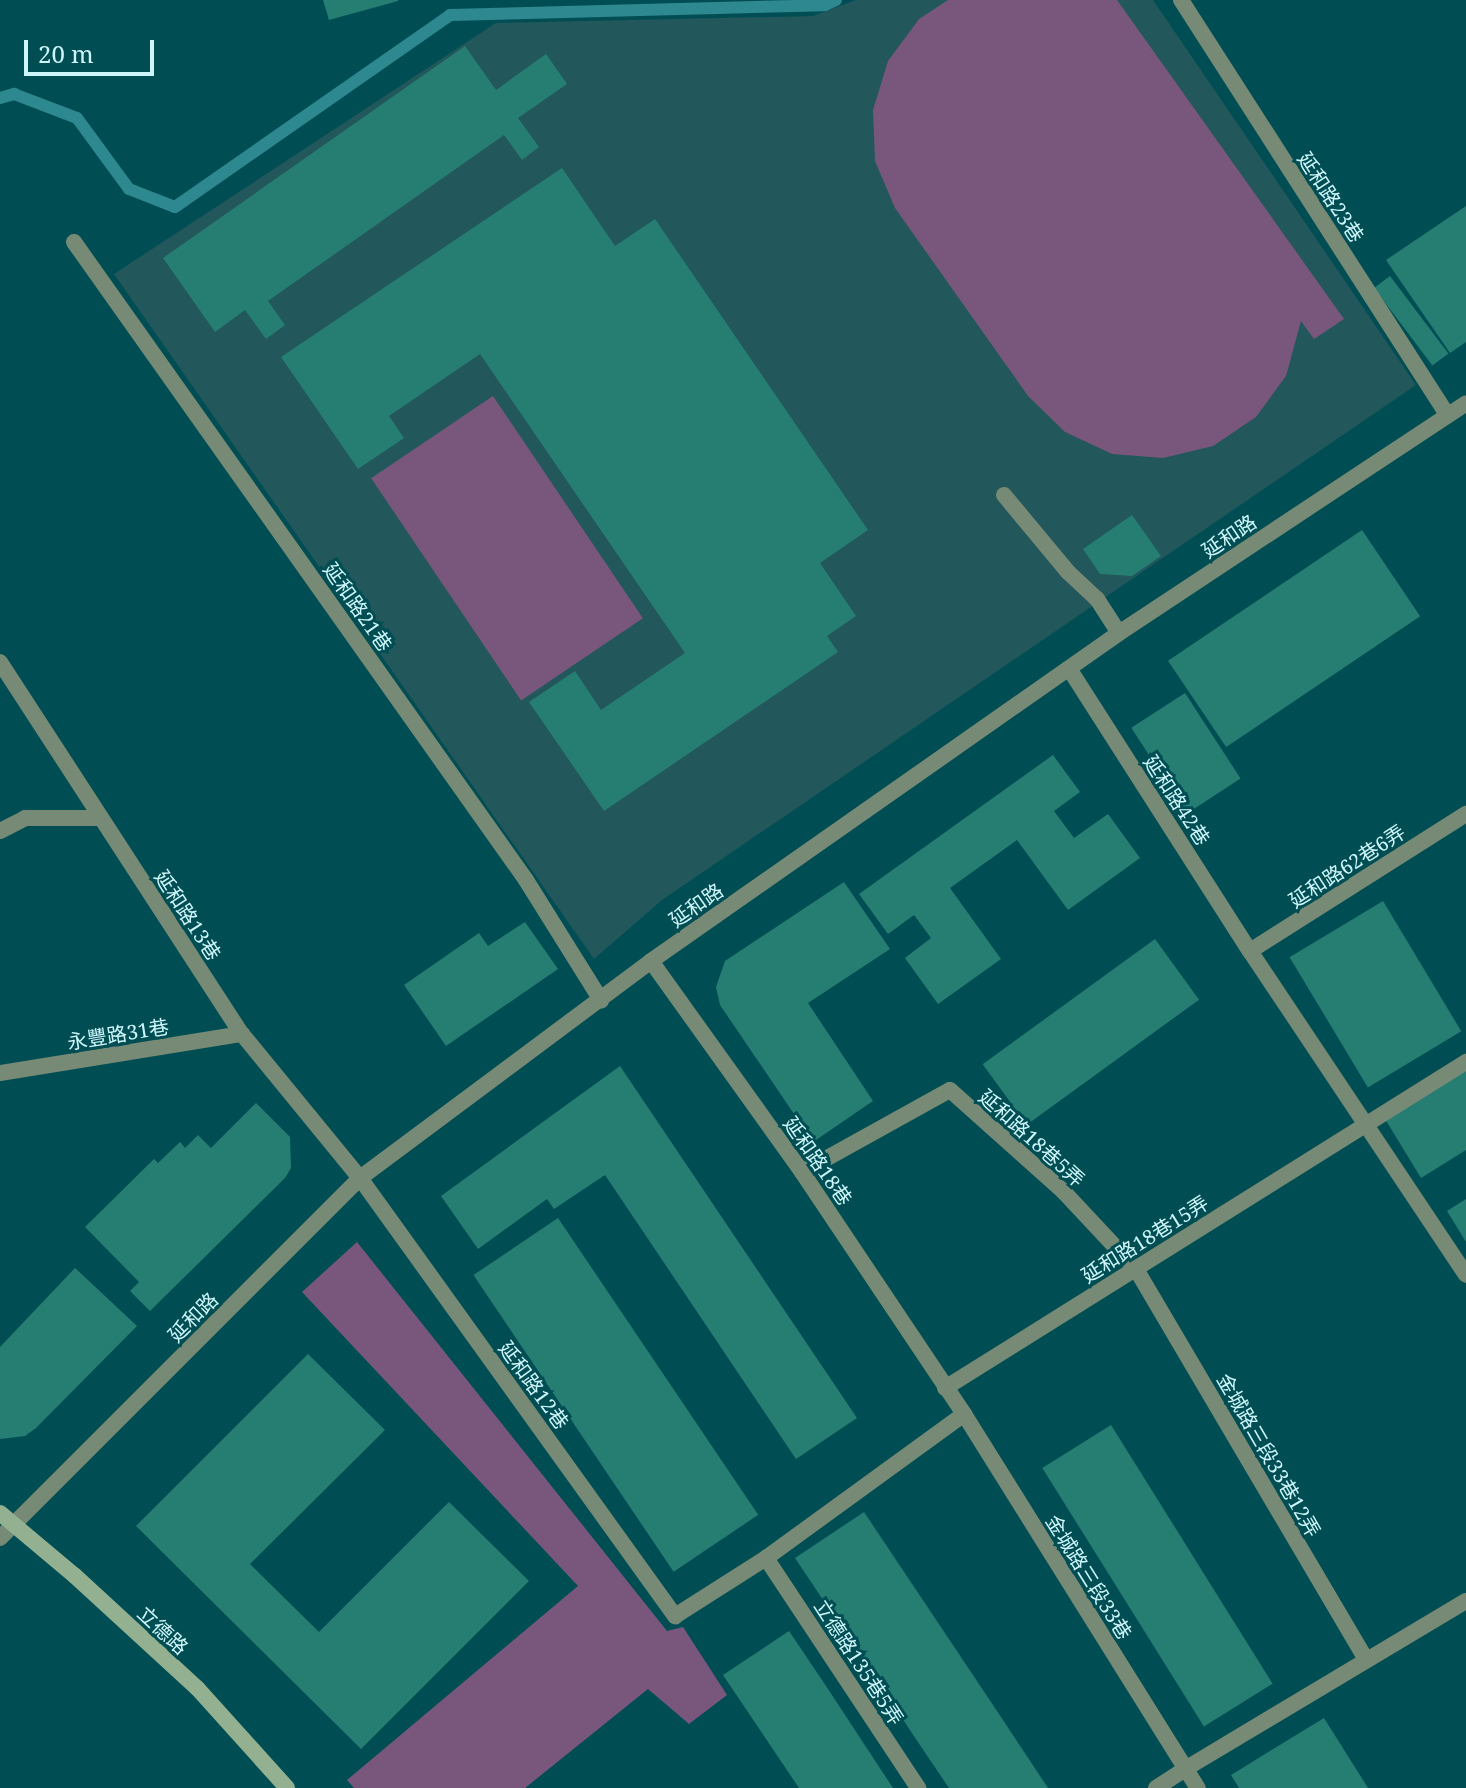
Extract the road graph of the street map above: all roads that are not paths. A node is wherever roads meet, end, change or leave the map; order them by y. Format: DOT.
graph roads {
  1 [pos="1181,0"];
  2 [pos="74,242"];
  3 [pos="1466,403"];
  4 [pos="1447,415"];
  5 [pos="1004,495"];
  6 [pos="1119,633"];
  7 [pos="0,662"];
  8 [pos="1070,670"];
  9 [pos="1466,814"];
  10 [pos="99,818"];
  11 [pos="0,831"];
  12 [pos="1250,951"];
  13 [pos="651,961"];
  14 [pos="601,1000"];
  15 [pos="242,1034"];
  16 [pos="1466,1062"];
  17 [pos="0,1073"];
  18 [pos="1366,1123"];
  19 [pos="802,1172"];
  20 [pos="360,1178"];
  21 [pos="1136,1269"];
  22 [pos="1466,1275"];
  23 [pos="945,1388"];
  24 [pos="964,1414"];
  25 [pos="0,1513"];
  26 [pos="16,1523"];
  27 [pos="0,1538"];
  28 [pos="766,1558"];
  29 [pos="1466,1601"];
  30 [pos="1366,1660"];
  31 [pos="1185,1769"];
  32 [pos="287,1788"];
  33 [pos="918,1788"];
  34 [pos="1156,1788"];
  35 [pos="1198,1788"];
  1 -- 4 [label="street, 延和路23巷"];
  2 -- 14 [label="street, 延和路21巷"];
  3 -- 4 [label="street, 延和路"];
  4 -- 6 [label="street, 延和路"];
  5 -- 6 [label="street"];
  6 -- 8 [label="street, 延和路"];
  7 -- 10 [label="street, 延和路13巷"];
  8 -- 12 [label="street, 延和路42巷"];
  8 -- 13 [label="street, 延和路"];
  9 -- 12 [label="street, 延和路62巷6弄"];
  10 -- 11 [label="street"];
  10 -- 15 [label="street, 延和路13巷"];
  12 -- 18 [label="street, 延和路42巷"];
  13 -- 14 [label="street, 延和路"];
  13 -- 19 [label="street, 延和路18巷"];
  14 -- 20 [label="street, 延和路"];
  15 -- 17 [label="street, 永豐路31巷"];
  15 -- 20 [label="street, 延和路13巷"];
  16 -- 18 [label="street, 延和路18巷15弄"];
  18 -- 21 [label="street, 延和路18巷15弄"];
  18 -- 22 [label="street, 延和路42巷"];
  19 -- 21 [label="street, 延和路18巷5弄"];
  19 -- 23 [label="street, 延和路18巷"];
  20 -- 26 [label="street, 延和路"];
  20 -- 28 [label="street, 延和路12巷"];
  21 -- 23 [label="street, 延和路18巷15弄"];
  21 -- 30 [label="street, 金城路三段33巷12弄"];
  23 -- 24 [label="street, 金城路三段33巷"];
  24 -- 28 [label="street"];
  24 -- 31 [label="street, 金城路三段33巷"];
  25 -- 26 [label="street, 立德路"];
  26 -- 27 [label="street, 延和路"];
  26 -- 32 [label="street, 立德路"];
  28 -- 33 [label="street, 立德路135巷5弄"];
  29 -- 30 [label="street"];
  30 -- 31 [label="street"];
  31 -- 34 [label="street"];
  31 -- 35 [label="street, 金城路三段33巷"];
}
